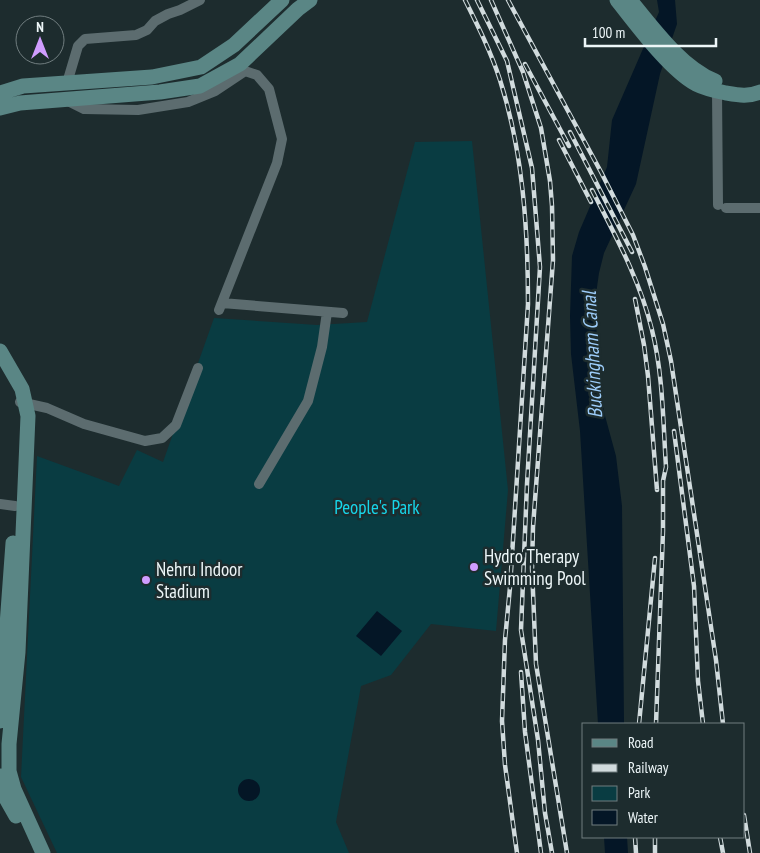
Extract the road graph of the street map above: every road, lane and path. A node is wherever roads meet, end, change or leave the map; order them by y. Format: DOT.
graph roads {
  1 [pos="200,0"];
  2 [pos="282,0"];
  3 [pos="310,0"];
  4 [pos="617,0"];
  5 [pos="630,0"];
  6 [pos="645,26"];
  7 [pos="678,62"];
  8 [pos="68,83"];
  9 [pos="718,91"];
  10 [pos="760,92"];
  11 [pos="0,93"];
  12 [pos="65,99"];
  13 [pos="0,108"];
  14 [pos="760,208"];
  15 [pos="327,312"];
  16 [pos="343,313"];
  17 [pos="0,351"];
  18 [pos="0,366"];
  19 [pos="198,368"];
  20 [pos="23,403"];
  21 [pos="259,484"];
  22 [pos="0,504"];
  23 [pos="15,506"];
  24 [pos="8,652"];
  25 [pos="0,721"];
  26 [pos="0,776"];
  27 [pos="35,853"];
  28 [pos="44,853"];
  1 -- 8 [label="street"];
  2 -- 8 [label="main road"];
  3 -- 12 [label="main road"];
  4 -- 6 [label="main road"];
  5 -- 6 [label="main road"];
  6 -- 7 [label="main road"];
  7 -- 9 [label="main road"];
  7 -- 10 [label="main road"];
  8 -- 11 [label="main road"];
  9 -- 10 [label="main road"];
  9 -- 14 [label="street"];
  12 -- 13 [label="main road"];
  12 -- 15 [label="street"];
  15 -- 16 [label="street"];
  15 -- 21 [label="street"];
  17 -- 20 [label="main road"];
  18 -- 20 [label="main road"];
  19 -- 20 [label="street"];
  20 -- 23 [label="main road"];
  20 -- 24 [label="main road"];
  22 -- 23 [label="street"];
  23 -- 24 [label="main road"];
  24 -- 25 [label="main road"];
  24 -- 28 [label="main road"];
  26 -- 27 [label="main road"];
}
